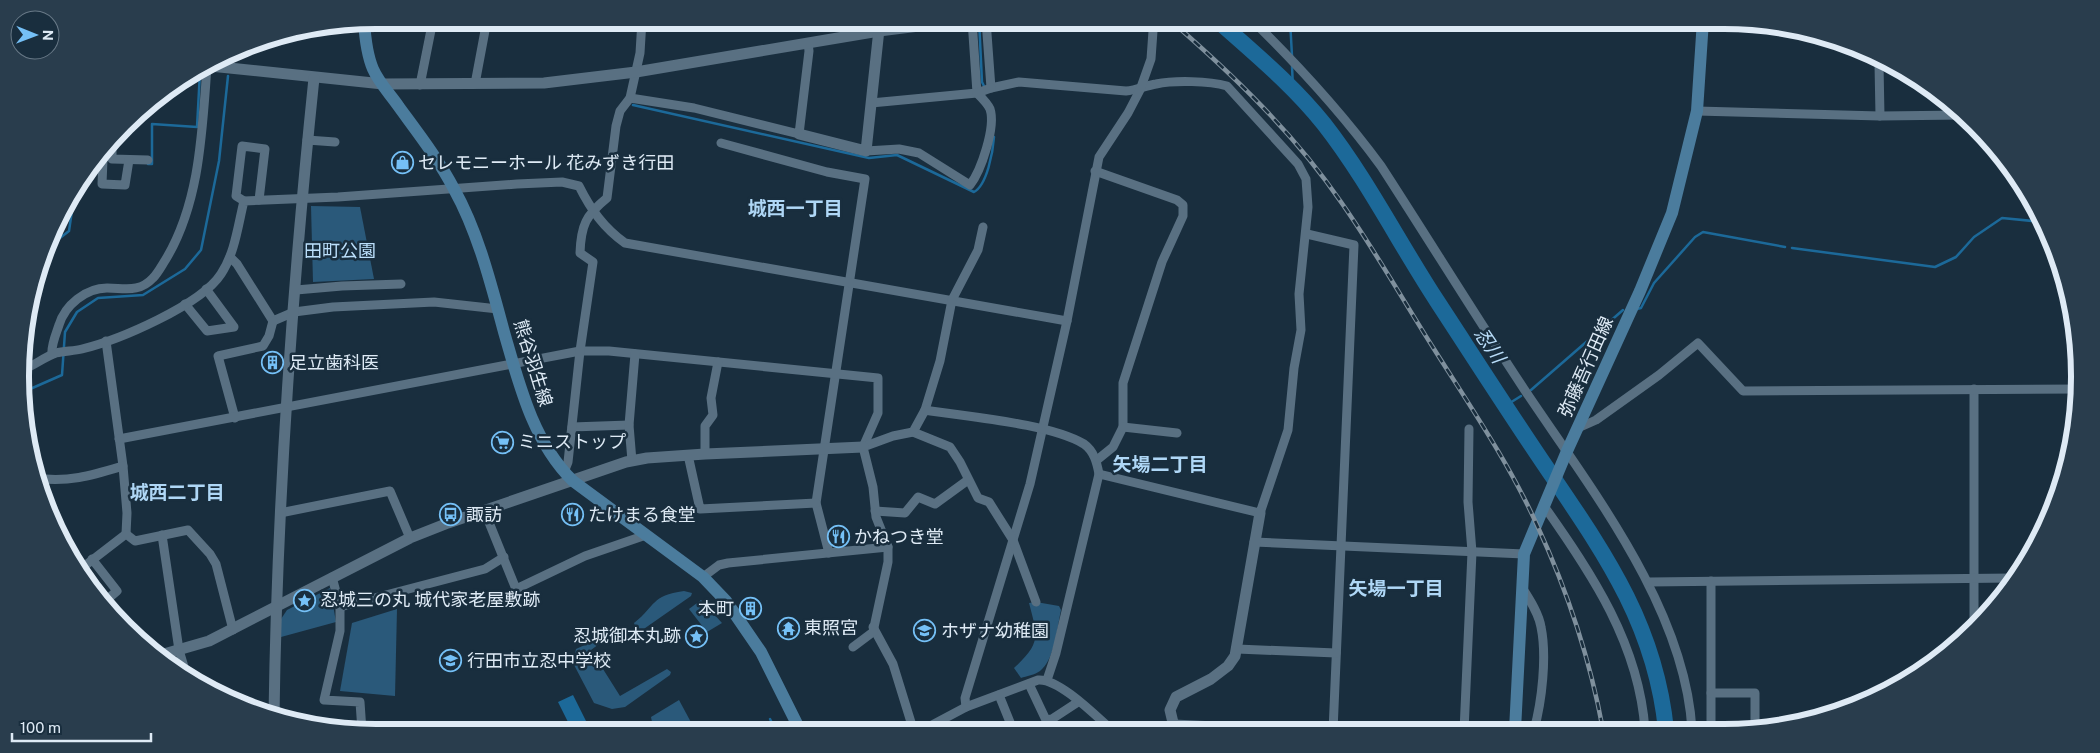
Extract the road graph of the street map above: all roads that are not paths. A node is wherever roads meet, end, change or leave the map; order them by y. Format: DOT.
graph roads {
  1 [pos="364,29"];
  2 [pos="431,29"];
  3 [pos="485,29"];
  4 [pos="641,29"];
  5 [pos="867,29"];
  6 [pos="880,29"];
  7 [pos="973,29"];
  8 [pos="987,29"];
  9 [pos="1152,29"];
  10 [pos="1261,29"];
  11 [pos="1703,29"];
  12 [pos="808,43"];
  13 [pos="1879,66"];
  14 [pos="217,68"];
  15 [pos="208,72"];
  16 [pos="636,72"];
  17 [pos="314,78"];
  18 [pos="383,84"];
  19 [pos="475,84"];
  20 [pos="420,85"];
  21 [pos="991,88"];
  22 [pos="1140,90"];
  23 [pos="977,93"];
  24 [pos="630,98"];
  25 [pos="871,104"];
  26 [pos="1697,111"];
  27 [pos="1953,115"];
  28 [pos="1880,116"];
  29 [pos="799,134"];
  30 [pos="307,140"];
  31 [pos="335,142"];
  32 [pos="721,143"];
  33 [pos="866,151"];
  34 [pos="106,159"];
  35 [pos="129,160"];
  36 [pos="148,160"];
  37 [pos="103,163"];
  38 [pos="1095,171"];
  39 [pos="455,189"];
  40 [pos="301,198"];
  41 [pos="259,200"];
  42 [pos="244,201"];
  43 [pos="591,210"];
  44 [pos="983,227"];
  45 [pos="1307,234"];
  46 [pos="230,257"];
  47 [pos="402,284"];
  48 [pos="848,284"];
  49 [pos="206,289"];
  50 [pos="296,290"];
  51 [pos="952,300"];
  52 [pos="186,304"];
  53 [pos="498,309"];
  54 [pos="294,312"];
  55 [pos="273,321"];
  56 [pos="1067,321"];
  57 [pos="106,341"];
  58 [pos="580,351"];
  59 [pos="52,354"];
  60 [pos="635,354"];
  61 [pos="718,362"];
  62 [pos="513,365"];
  63 [pos="29,366"];
  64 [pos="836,374"];
  65 [pos="1974,389"];
  66 [pos="2071,389"];
  67 [pos="286,409"];
  68 [pos="924,410"];
  69 [pos="235,418"];
  70 [pos="629,424"];
  71 [pos="572,427"];
  72 [pos="1123,427"];
  73 [pos="1578,428"];
  74 [pos="1044,429"];
  75 [pos="1469,429"];
  76 [pos="913,432"];
  77 [pos="1177,433"];
  78 [pos="119,439"];
  79 [pos="863,447"];
  80 [pos="825,449"];
  81 [pos="1566,453"];
  82 [pos="705,454"];
  83 [pos="688,455"];
  84 [pos="1097,460"];
  85 [pos="632,461"];
  86 [pos="123,466"];
  87 [pos="1099,474"];
  88 [pos="568,477"];
  89 [pos="44,479"];
  90 [pos="968,480"];
  91 [pos="816,503"];
  92 [pos="1545,503"];
  93 [pos="484,510"];
  94 [pos="875,510"];
  95 [pos="280,513"];
  96 [pos="1260,513"];
  97 [pos="126,534"];
  98 [pos="646,535"];
  99 [pos="162,536"];
  100 [pos="410,538"];
  101 [pos="1014,540"];
  102 [pos="1254,542"];
  103 [pos="1342,545"];
  104 [pos="888,547"];
  105 [pos="1472,552"];
  106 [pos="829,553"];
  107 [pos="1524,554"];
  108 [pos="504,557"];
  109 [pos="92,559"];
  110 [pos="84,566"];
  111 [pos="332,577"];
  112 [pos="703,577"];
  113 [pos="1976,578"];
  114 [pos="2007,578"];
  115 [pos="1710,580"];
  116 [pos="1649,582"];
  117 [pos="1522,589"];
  118 [pos="109,598"];
  119 [pos="1036,602"];
  120 [pos="276,606"];
  121 [pos="340,607"];
  122 [pos="1974,617"];
  123 [pos="873,627"];
  124 [pos="233,630"];
  125 [pos="853,647"];
  126 [pos="1237,649"];
  127 [pos="179,650"];
  128 [pos="167,653"];
  129 [pos="1336,653"];
  130 [pos="184,667"];
  131 [pos="1046,680"];
  132 [pos="1029,684"];
  133 [pos="1711,693"];
  134 [pos="999,695"];
  135 [pos="1078,702"];
  136 [pos="966,707"];
  137 [pos="274,709"];
  138 [pos="1756,723"];
  139 [pos="362,724"];
  140 [pos="797,724"];
  141 [pos="912,724"];
  142 [pos="933,724"];
  143 [pos="1011,724"];
  144 [pos="1101,724"];
  145 [pos="1173,724"];
  146 [pos="1333,724"];
  147 [pos="1464,724"];
  148 [pos="1515,724"];
  149 [pos="1535,724"];
  150 [pos="1644,724"];
  151 [pos="1691,724"];
  152 [pos="1711,724"];
  1 -- 18 [label="main road, 熊谷羽生線"];
  2 -- 20 [label="street"];
  3 -- 19 [label="street"];
  4 -- 16 [label="street"];
  5 -- 12 [label="street"];
  6 -- 25 [label="street"];
  7 -- 23 [label="street"];
  8 -- 21 [label="street"];
  9 -- 22 [label="street"];
  10 -- 81 [label="street"];
  11 -- 26 [label="main road, 弥藤吾行田線"];
  12 -- 16 [label="street"];
  12 -- 29 [label="street"];
  13 -- 28 [label="street"];
  14 -- 17 [label="street"];
  15 -- 59 [label="street"];
  16 -- 19 [label="street"];
  16 -- 24 [label="street"];
  17 -- 18 [label="street"];
  17 -- 30 [label="street"];
  18 -- 20 [label="street"];
  18 -- 39 [label="main road, 熊谷羽生線"];
  19 -- 20 [label="street"];
  21 -- 22 [label="street"];
  21 -- 23 [label="street"];
  22 -- 38 [label="street"];
  22 -- 45 [label="street"];
  23 -- 25 [label="street"];
  23 -- 33 [label="street"];
  24 -- 29 [label="street"];
  24 -- 43 [label="street"];
  25 -- 33 [label="street"];
  26 -- 28 [label="street"];
  26 -- 73 [label="main road, 弥藤吾行田線"];
  27 -- 28 [label="street"];
  29 -- 33 [label="street"];
  30 -- 31 [label="street"];
  30 -- 40 [label="street"];
  32 -- 48 [label="street"];
  34 -- 35 [label="street"];
  35 -- 36 [label="street"];
  35 -- 37 [label="street"];
  38 -- 56 [label="street"];
  38 -- 72 [label="street"];
  39 -- 40 [label="street"];
  39 -- 43 [label="street"];
  39 -- 53 [label="main road, 熊谷羽生線"];
  40 -- 41 [label="street"];
  40 -- 50 [label="street"];
  41 -- 42 [label="street"];
  41 -- 42 [label="street"];
  42 -- 46 [label="street"];
  43 -- 48 [label="street"];
  43 -- 58 [label="street"];
  44 -- 51 [label="street"];
  45 -- 96 [label="street"];
  45 -- 103 [label="street"];
  46 -- 49 [label="street"];
  46 -- 55 [label="street"];
  47 -- 50 [label="street"];
  48 -- 51 [label="street"];
  48 -- 64 [label="street"];
  49 -- 52 [label="street"];
  49 -- 52 [label="street"];
  50 -- 54 [label="street"];
  51 -- 56 [label="street"];
  51 -- 68 [label="street"];
  52 -- 57 [label="street"];
  53 -- 54 [label="street"];
  53 -- 62 [label="main road, 熊谷羽生線"];
  54 -- 55 [label="street"];
  54 -- 67 [label="street"];
  55 -- 69 [label="street"];
  56 -- 74 [label="street"];
  57 -- 59 [label="street"];
  57 -- 78 [label="street"];
  58 -- 60 [label="street"];
  58 -- 62 [label="street"];
  58 -- 71 [label="street"];
  59 -- 63 [label="street"];
  60 -- 61 [label="street"];
  60 -- 70 [label="street"];
  61 -- 64 [label="street"];
  61 -- 82 [label="street"];
  62 -- 67 [label="street"];
  62 -- 88 [label="main road, 熊谷羽生線"];
  64 -- 79 [label="street"];
  64 -- 80 [label="street"];
  65 -- 66 [label="street"];
  65 -- 73 [label="street"];
  65 -- 113 [label="street"];
  67 -- 69 [label="street"];
  67 -- 95 [label="street"];
  68 -- 74 [label="street"];
  68 -- 76 [label="street"];
  69 -- 78 [label="street"];
  70 -- 71 [label="street"];
  70 -- 85 [label="street"];
  71 -- 88 [label="street"];
  72 -- 77 [label="street"];
  72 -- 84 [label="street"];
  73 -- 81 [label="main road, 弥藤吾行田線"];
  74 -- 84 [label="street"];
  74 -- 101 [label="street"];
  75 -- 105 [label="street"];
  76 -- 79 [label="street"];
  76 -- 90 [label="street"];
  78 -- 86 [label="street"];
  79 -- 80 [label="street"];
  79 -- 94 [label="street"];
  80 -- 82 [label="street"];
  80 -- 91 [label="street"];
  81 -- 92 [label="main road, 弥藤吾行田線"];
  81 -- 116 [label="street"];
  82 -- 83 [label="street"];
  83 -- 85 [label="street"];
  83 -- 91 [label="street"];
  84 -- 87 [label="street"];
  85 -- 88 [label="street"];
  86 -- 89 [label="street"];
  86 -- 97 [label="street"];
  87 -- 96 [label="street"];
  87 -- 131 [label="street"];
  88 -- 93 [label="street"];
  88 -- 98 [label="main road, 熊谷羽生線"];
  90 -- 94 [label="street"];
  90 -- 101 [label="street"];
  91 -- 106 [label="street"];
  92 -- 107 [label="main road, 弥藤吾行田線"];
  92 -- 150 [label="street"];
  93 -- 100 [label="street"];
  93 -- 108 [label="street"];
  94 -- 104 [label="street"];
  95 -- 100 [label="street"];
  95 -- 120 [label="street"];
  96 -- 102 [label="street"];
  97 -- 99 [label="street"];
  97 -- 109 [label="street"];
  98 -- 108 [label="street"];
  98 -- 112 [label="main road, 熊谷羽生線"];
  99 -- 124 [label="street"];
  99 -- 127 [label="street"];
  100 -- 111 [label="street"];
  101 -- 119 [label="street"];
  101 -- 136 [label="street"];
  102 -- 103 [label="street"];
  102 -- 126 [label="street"];
  103 -- 105 [label="street"];
  103 -- 129 [label="street"];
  104 -- 106 [label="street"];
  104 -- 123 [label="street"];
  105 -- 107 [label="street"];
  105 -- 147 [label="street"];
  106 -- 112 [label="street"];
  107 -- 117 [label="main road, 弥藤吾行田線"];
  108 -- 121 [label="street"];
  109 -- 110 [label="street"];
  109 -- 118 [label="street"];
  111 -- 120 [label="street"];
  111 -- 121 [label="street"];
  112 -- 140 [label="main road, 熊谷羽生線"];
  113 -- 114 [label="street"];
  113 -- 115 [label="street"];
  113 -- 122 [label="street"];
  115 -- 116 [label="street"];
  115 -- 133 [label="street"];
  116 -- 151 [label="street"];
  117 -- 148 [label="main road, 弥藤吾行田線"];
  117 -- 149 [label="street"];
  120 -- 124 [label="street"];
  120 -- 137 [label="street"];
  121 -- 139 [label="street"];
  123 -- 125 [label="street"];
  123 -- 141 [label="street"];
  124 -- 127 [label="street"];
  126 -- 129 [label="street"];
  126 -- 145 [label="street"];
  127 -- 128 [label="street"];
  127 -- 130 [label="street"];
  129 -- 146 [label="street"];
  131 -- 132 [label="street"];
  131 -- 135 [label="street"];
  132 -- 134 [label="street"];
  132 -- 135 [label="street"];
  133 -- 138 [label="street"];
  133 -- 152 [label="street"];
  134 -- 136 [label="street"];
  134 -- 143 [label="street"];
  135 -- 144 [label="street"];
  136 -- 142 [label="street"];
}
